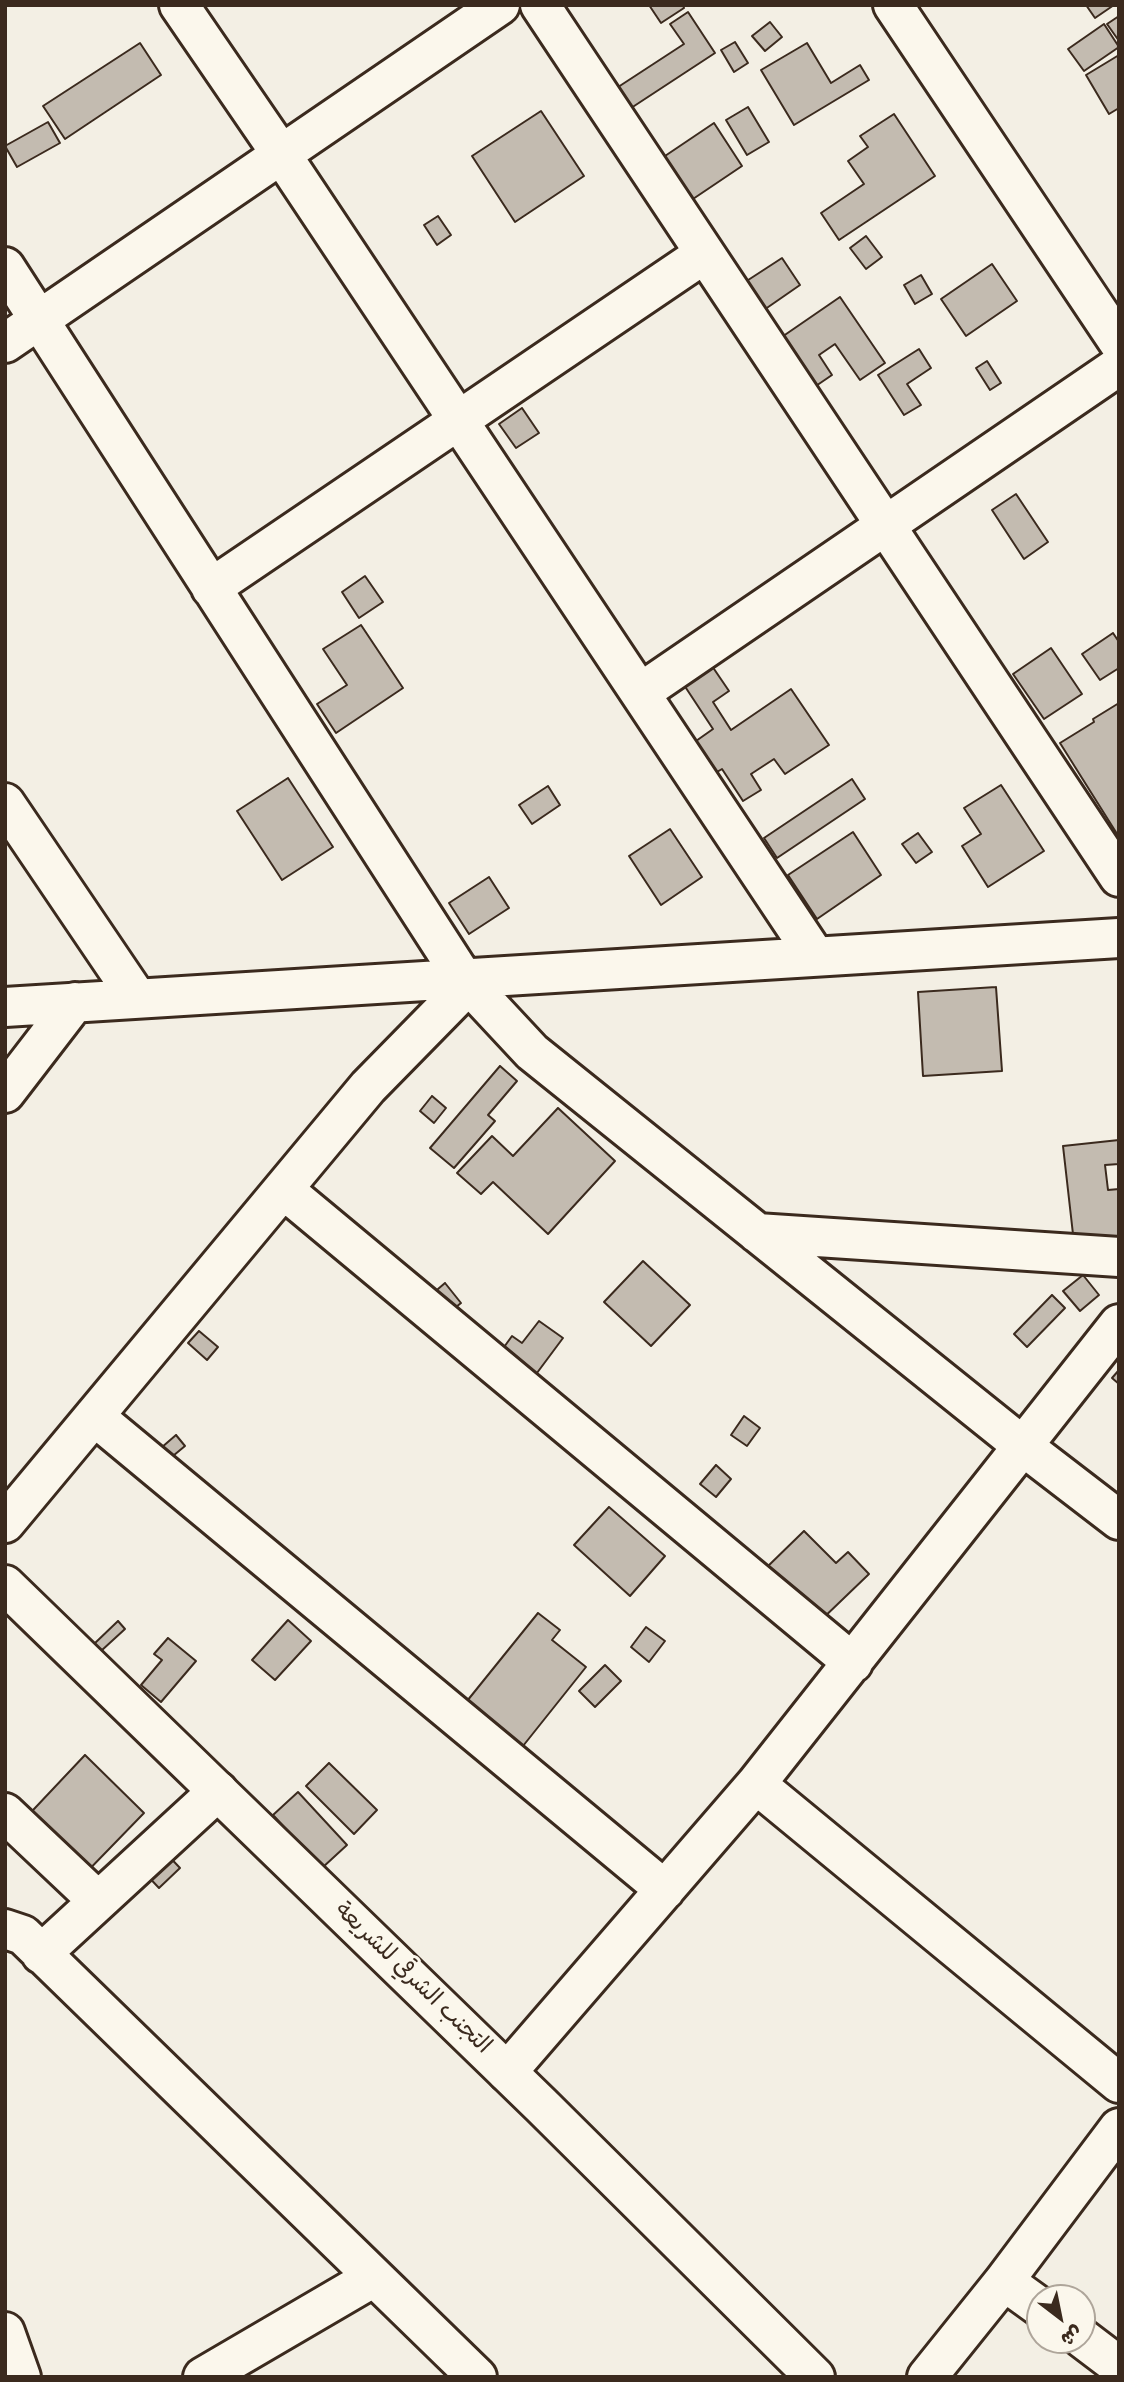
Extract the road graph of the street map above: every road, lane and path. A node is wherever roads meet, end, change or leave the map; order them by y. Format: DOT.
graph roads {
  1 [pos="179,5"];
  2 [pos="500,5"];
  3 [pos="540,5"];
  4 [pos="893,5"];
  5 [pos="281,154"];
  6 [pos="704,254"];
  7 [pos="5,267"];
  8 [pos="38,321"];
  9 [pos="1119,342"];
  10 [pos="5,343"];
  11 [pos="1119,366"];
  12 [pos="458,420"];
  13 [pos="886,526"];
  14 [pos="211,588"];
  15 [pos="640,693"];
  16 [pos="5,803"];
  17 [pos="1119,877"];
  18 [pos="1119,938"];
  19 [pos="815,957"];
  20 [pos="466,981"];
  21 [pos="137,998"];
  22 [pos="75,1002"];
  23 [pos="5,1007"];
  24 [pos="5,1093"];
  25 [pos="283,1189"];
  26 [pos="757,1233"];
  27 [pos="1119,1257"];
  28 [pos="1119,1324"];
  29 [pos="94,1416"];
  30 [pos="1024,1447"];
  31 [pos="1119,1520"];
  32 [pos="5,1523"];
  33 [pos="5,1585"];
  34 [pos="853,1663"];
  35 [pos="756,1784"];
  36 [pos="218,1791"];
  37 [pos="5,1812"];
  38 [pos="665,1890"];
  39 [pos="98,1902"];
  40 [pos="5,1929"];
  41 [pos="41,1954"];
  42 [pos="507,2072"];
  43 [pos="1119,2083"];
  44 [pos="1119,2128"];
  45 [pos="373,2277"];
  46 [pos="1004,2281"];
  47 [pos="1026,2297"];
  48 [pos="5,2332"];
  49 [pos="1096,2349"];
  50 [pos="1119,2366"];
  51 [pos="21,2377"];
  52 [pos="203,2377"];
  53 [pos="477,2377"];
  54 [pos="815,2377"];
  55 [pos="927,2377"];
  1 -- 5 [label="street"];
  2 -- 5 [label="street"];
  3 -- 6 [label="street"];
  4 -- 9 [label="street"];
  5 -- 8 [label="street"];
  5 -- 12 [label="street"];
  6 -- 12 [label="street"];
  6 -- 13 [label="street"];
  7 -- 8 [label="street"];
  8 -- 10 [label="street"];
  8 -- 14 [label="street"];
  11 -- 13 [label="street"];
  12 -- 14 [label="street"];
  12 -- 15 [label="street"];
  13 -- 15 [label="street"];
  13 -- 17 [label="street"];
  14 -- 20 [label="street"];
  15 -- 19 [label="street"];
  16 -- 21 [label="street"];
  18 -- 19 [label="street"];
  19 -- 20 [label="street"];
  20 -- 21 [label="street"];
  20 -- 25 [label="street"];
  20 -- 26 [label="street"];
  21 -- 22 [label="street"];
  22 -- 23 [label="street"];
  22 -- 24 [label="street"];
  25 -- 29 [label="street"];
  25 -- 34 [label="street"];
  26 -- 27 [label="street"];
  26 -- 30 [label="street"];
  28 -- 30 [label="street"];
  29 -- 32 [label="street"];
  29 -- 38 [label="street"];
  30 -- 31 [label="street"];
  30 -- 34 [label="street"];
  33 -- 36 [label="street, التجنب الشرقي للشريعة"];
  34 -- 35 [label="street"];
  35 -- 38 [label="street"];
  35 -- 43 [label="street"];
  36 -- 39 [label="street"];
  36 -- 42 [label="street, التجنب الشرقي للشريعة"];
  37 -- 39 [label="street"];
  38 -- 42 [label="street"];
  39 -- 41 [label="street"];
  40 -- 41 [label="street"];
  41 -- 45 [label="street"];
  42 -- 54 [label="street, التجنب الشرقي للشريعة"];
  44 -- 46 [label="street"];
  45 -- 52 [label="street"];
  45 -- 53 [label="street"];
  46 -- 47 [label="street"];
  46 -- 55 [label="street"];
  48 -- 51 [label="street"];
  49 -- 50 [label="street"];
}
